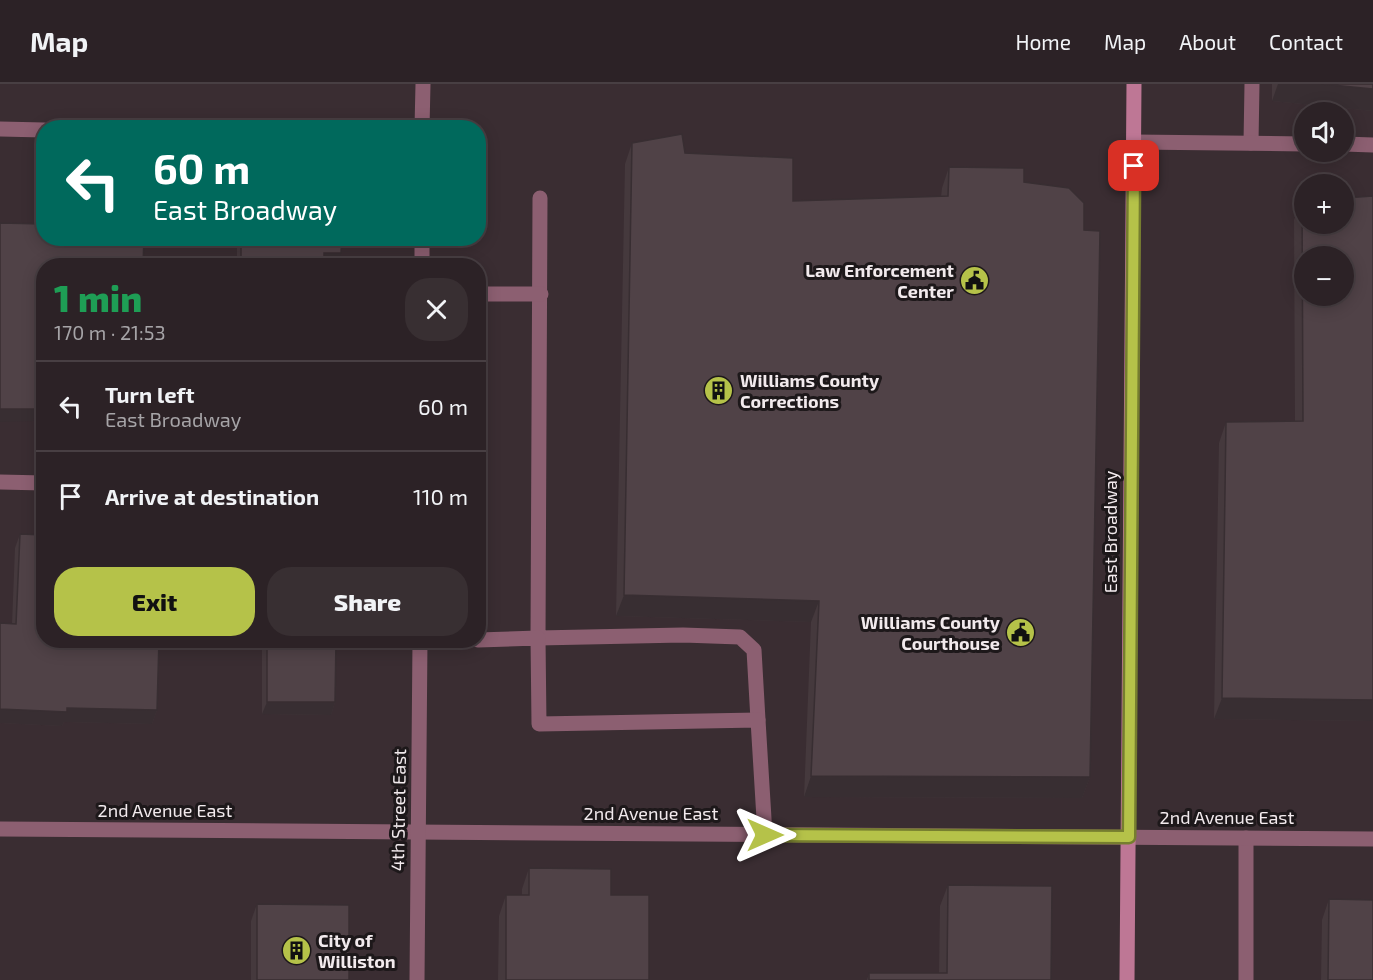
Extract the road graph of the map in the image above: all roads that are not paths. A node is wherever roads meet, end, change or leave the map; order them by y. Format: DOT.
graph roads {
  1 [pos="423,84"];
  2 [pos="1134,84"];
  3 [pos="1252,84"];
  4 [pos="422,120"];
  5 [pos="0,129"];
  6 [pos="36,130"];
  7 [pos="1134,142"];
  8 [pos="1251,144"];
  9 [pos="1294,144"];
  10 [pos="1354,144"];
  11 [pos="1373,145"];
  12 [pos="540,198"];
  13 [pos="486,294"];
  14 [pos="541,294"];
  15 [pos="0,482"];
  16 [pos="36,483"];
  17 [pos="538,638"];
  18 [pos="486,640"];
  19 [pos="420,648"];
  20 [pos="758,720"];
  21 [pos="0,829"];
  22 [pos="418,832"];
  23 [pos="765,835"];
  24 [pos="1129,837"];
  25 [pos="1246,838"];
  26 [pos="1373,839"];
  27 [pos="417,980"];
  28 [pos="1128,980"];
  29 [pos="1246,980"];
  1 -- 4 [label="street"];
  2 -- 7 [label="main road, East Broadway"];
  3 -- 8 [label="street"];
  5 -- 6 [label="street"];
  7 -- 8 [label="street"];
  7 -- 24 [label="main road, East Broadway"];
  8 -- 9 [label="street"];
  10 -- 11 [label="street"];
  12 -- 14 [label="street"];
  13 -- 14 [label="street"];
  14 -- 17 [label="street"];
  15 -- 16 [label="street"];
  17 -- 18 [label="street"];
  17 -- 20 [label="street"];
  17 -- 20 [label="street"];
  19 -- 22 [label="street, 4th Street East"];
  20 -- 23 [label="street"];
  21 -- 22 [label="street, 2nd Avenue East"];
  22 -- 23 [label="street, 2nd Avenue East"];
  22 -- 27 [label="street, 4th Street East"];
  23 -- 24 [label="street, 2nd Avenue East"];
  24 -- 25 [label="street, 2nd Avenue East"];
  24 -- 28 [label="main road, East Broadway"];
  25 -- 26 [label="street, 2nd Avenue East"];
  25 -- 29 [label="street"];
}
